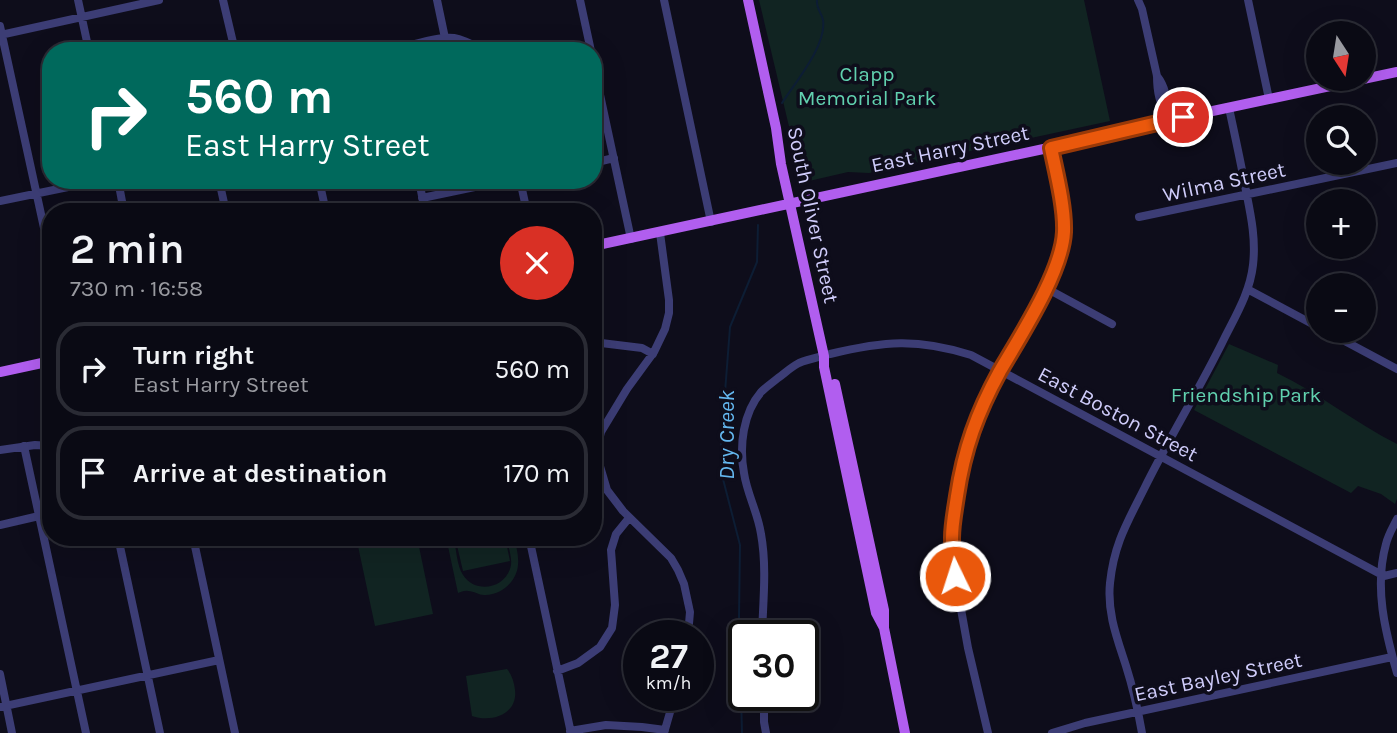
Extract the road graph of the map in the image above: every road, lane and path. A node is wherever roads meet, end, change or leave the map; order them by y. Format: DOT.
graph roads {
  1 [pos="78,0"];
  2 [pos="155,0"];
  3 [pos="223,0"];
  4 [pos="437,0"];
  5 [pos="580,0"];
  6 [pos="664,0"];
  7 [pos="748,0"];
  8 [pos="1138,0"];
  9 [pos="1248,0"];
  10 [pos="81,17"];
  11 [pos="1,32"];
  12 [pos="445,38"];
  13 [pos="87,42"];
  14 [pos="233,42"];
  15 [pos="428,42"];
  16 [pos="467,42"];
  17 [pos="589,42"];
  18 [pos="1397,72"];
  19 [pos="1269,99"];
  20 [pos="602,103"];
  21 [pos="1229,108"];
  22 [pos="1167,116"];
  23 [pos="1051,148"];
  24 [pos="614,158"];
  25 [pos="602,161"];
  26 [pos="1397,163"];
  27 [pos="60,189"];
  28 [pos="420,189"];
  29 [pos="465,189"];
  30 [pos="36,194"];
  31 [pos="1247,195"];
  32 [pos="422,198"];
  33 [pos="0,201"];
  34 [pos="423,203"];
  35 [pos="790,204"];
  36 [pos="1139,217"];
  37 [pos="42,220"];
  38 [pos="711,222"];
  39 [pos="660,233"];
  40 [pos="631,239"];
  41 [pos="602,244"];
  42 [pos="1046,288"];
  43 [pos="1249,290"];
  44 [pos="1306,321"];
  45 [pos="1112,324"];
  46 [pos="602,343"];
  47 [pos="1348,343"];
  48 [pos="653,354"];
  49 [pos="824,356"];
  50 [pos="42,363"];
  51 [pos="1397,369"];
  52 [pos="1001,371"];
  53 [pos="0,372"];
  54 [pos="602,424"];
  55 [pos="24,446"];
  56 [pos="42,446"];
  57 [pos="0,450"];
  58 [pos="1160,457"];
  59 [pos="602,474"];
  60 [pos="39,516"];
  61 [pos="629,518"];
  62 [pos="1397,519"];
  63 [pos="0,524"];
  64 [pos="42,530"];
  65 [pos="46,546"];
  66 [pos="120,546"];
  67 [pos="195,546"];
  68 [pos="531,546"];
  69 [pos="1380,573"];
  70 [pos="1397,573"];
  71 [pos="690,620"];
  72 [pos="762,620"];
  73 [pos="1392,657"];
  74 [pos="219,660"];
  75 [pos="557,671"];
  76 [pos="1397,673"];
  77 [pos="0,674"];
  78 [pos="148,676"];
  79 [pos="77,691"];
  80 [pos="3,706"];
  81 [pos="671,711"];
  82 [pos="765,711"];
  83 [pos="1138,712"];
  84 [pos="571,732"];
  85 [pos="665,732"];
  86 [pos="12,733"];
  87 [pos="86,733"];
  88 [pos="160,733"];
  89 [pos="235,733"];
  90 [pos="766,733"];
  91 [pos="905,733"];
  92 [pos="988,733"];
  93 [pos="1052,733"];
  94 [pos="1143,733"];
  1 -- 10 [label="street"];
  2 -- 10 [label="street"];
  3 -- 14 [label="street"];
  4 -- 12 [label="street"];
  5 -- 17 [label="street"];
  6 -- 38 [label="street"];
  7 -- 35 [label="main road, South Oliver Street"];
  8 -- 22 [label="street"];
  9 -- 19 [label="street"];
  10 -- 11 [label="street"];
  10 -- 13 [label="street"];
  11 -- 30 [label="street"];
  12 -- 15 [label="street"];
  12 -- 16 [label="street"];
  18 -- 19 [label="main road, East Harry Street"];
  19 -- 21 [label="main road, East Harry Street"];
  20 -- 24 [label="street"];
  21 -- 22 [label="main road, East Harry Street"];
  21 -- 31 [label="street"];
  22 -- 23 [label="main road, East Harry Street"];
  23 -- 35 [label="main road, East Harry Street"];
  23 -- 42 [label="street"];
  24 -- 25 [label="street"];
  24 -- 40 [label="street"];
  26 -- 31 [label="street, Wilma Street"];
  27 -- 30 [label="street"];
  28 -- 32 [label="street"];
  29 -- 32 [label="street"];
  30 -- 33 [label="street"];
  30 -- 37 [label="street"];
  31 -- 36 [label="street, Wilma Street"];
  31 -- 43 [label="street"];
  32 -- 34 [label="street"];
  35 -- 38 [label="main road, East Harry Street"];
  35 -- 49 [label="main road, South Oliver Street"];
  38 -- 39 [label="main road, East Harry Street"];
  39 -- 40 [label="main road, East Harry Street"];
  39 -- 48 [label="street"];
  40 -- 41 [label="main road, East Harry Street"];
  42 -- 45 [label="street"];
  42 -- 52 [label="street"];
  43 -- 44 [label="street"];
  43 -- 58 [label="street"];
  46 -- 48 [label="street"];
  47 -- 51 [label="street"];
  48 -- 54 [label="street"];
  49 -- 52 [label="street, East Boston Street"];
  49 -- 72 [label="street, East Boston Street"];
  49 -- 91 [label="main road, South Oliver Street"];
  50 -- 53 [label="main road"];
  52 -- 58 [label="street, East Boston Street"];
  52 -- 92 [label="street"];
  55 -- 56 [label="street"];
  55 -- 57 [label="street"];
  55 -- 60 [label="street"];
  58 -- 69 [label="street, East Boston Street"];
  58 -- 83 [label="street"];
  59 -- 61 [label="street"];
  60 -- 63 [label="street"];
  60 -- 64 [label="street"];
  61 -- 71 [label="street"];
  61 -- 75 [label="street"];
  62 -- 69 [label="street"];
  65 -- 79 [label="street"];
  66 -- 78 [label="street"];
  67 -- 74 [label="street"];
  68 -- 75 [label="street"];
  69 -- 70 [label="street"];
  69 -- 73 [label="street"];
  73 -- 76 [label="street"];
  73 -- 83 [label="street, East Bayley Street"];
  74 -- 78 [label="street"];
  74 -- 89 [label="street"];
  75 -- 84 [label="street"];
  77 -- 80 [label="street"];
  78 -- 79 [label="street"];
  78 -- 88 [label="street"];
  79 -- 80 [label="street"];
  79 -- 87 [label="street"];
  80 -- 86 [label="street"];
  81 -- 85 [label="street"];
  82 -- 90 [label="street"];
  83 -- 93 [label="street, East Bayley Street"];
  83 -- 94 [label="street"];
  84 -- 85 [label="street"];
}
